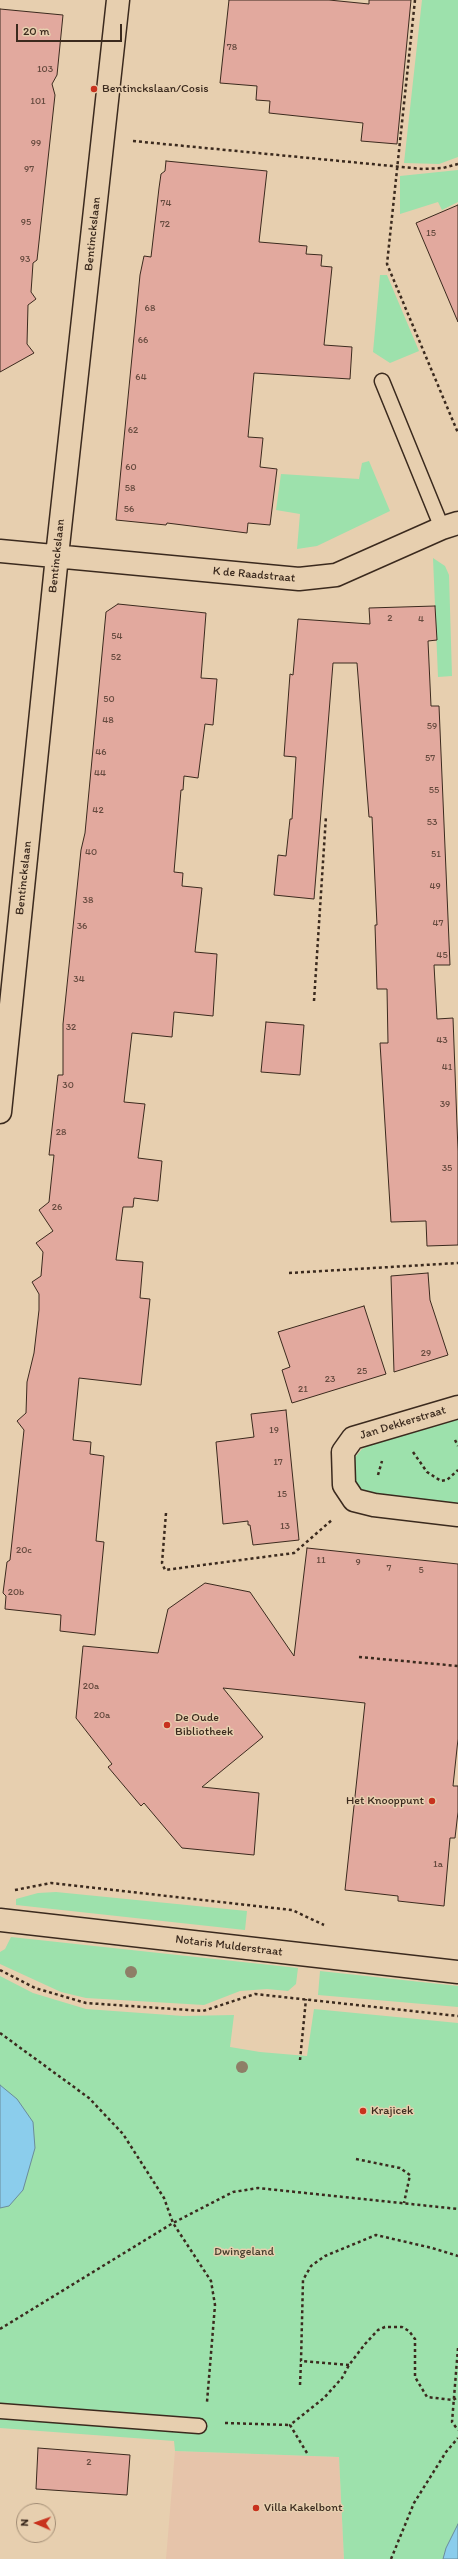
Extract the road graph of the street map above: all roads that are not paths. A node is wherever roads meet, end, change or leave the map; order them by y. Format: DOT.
graph roads {
  1 [pos="118,0"];
  2 [pos="382,381"];
  3 [pos="450,526"];
  4 [pos="0,551"];
  5 [pos="57,556"];
  6 [pos="0,1112"];
  7 [pos="458,1406"];
  8 [pos="458,1515"];
  9 [pos="0,1920"];
  10 [pos="458,1972"];
  11 [pos="0,2411"];
  12 [pos="200,2424"];
  1 -- 5 [label="street, Bentinckslaan"];
  2 -- 3 [label="lane, K de Raadstraat"];
  3 -- 5 [label="street, K de Raadstraat"];
  4 -- 5 [label="street, K de Raadstraat"];
  5 -- 6 [label="street, Bentinckslaan"];
  7 -- 8 [label="street, Jan Dekkerstraat"];
  9 -- 10 [label="street, Notaris Mulderstraat"];
  11 -- 12 [label="lane"];
}
